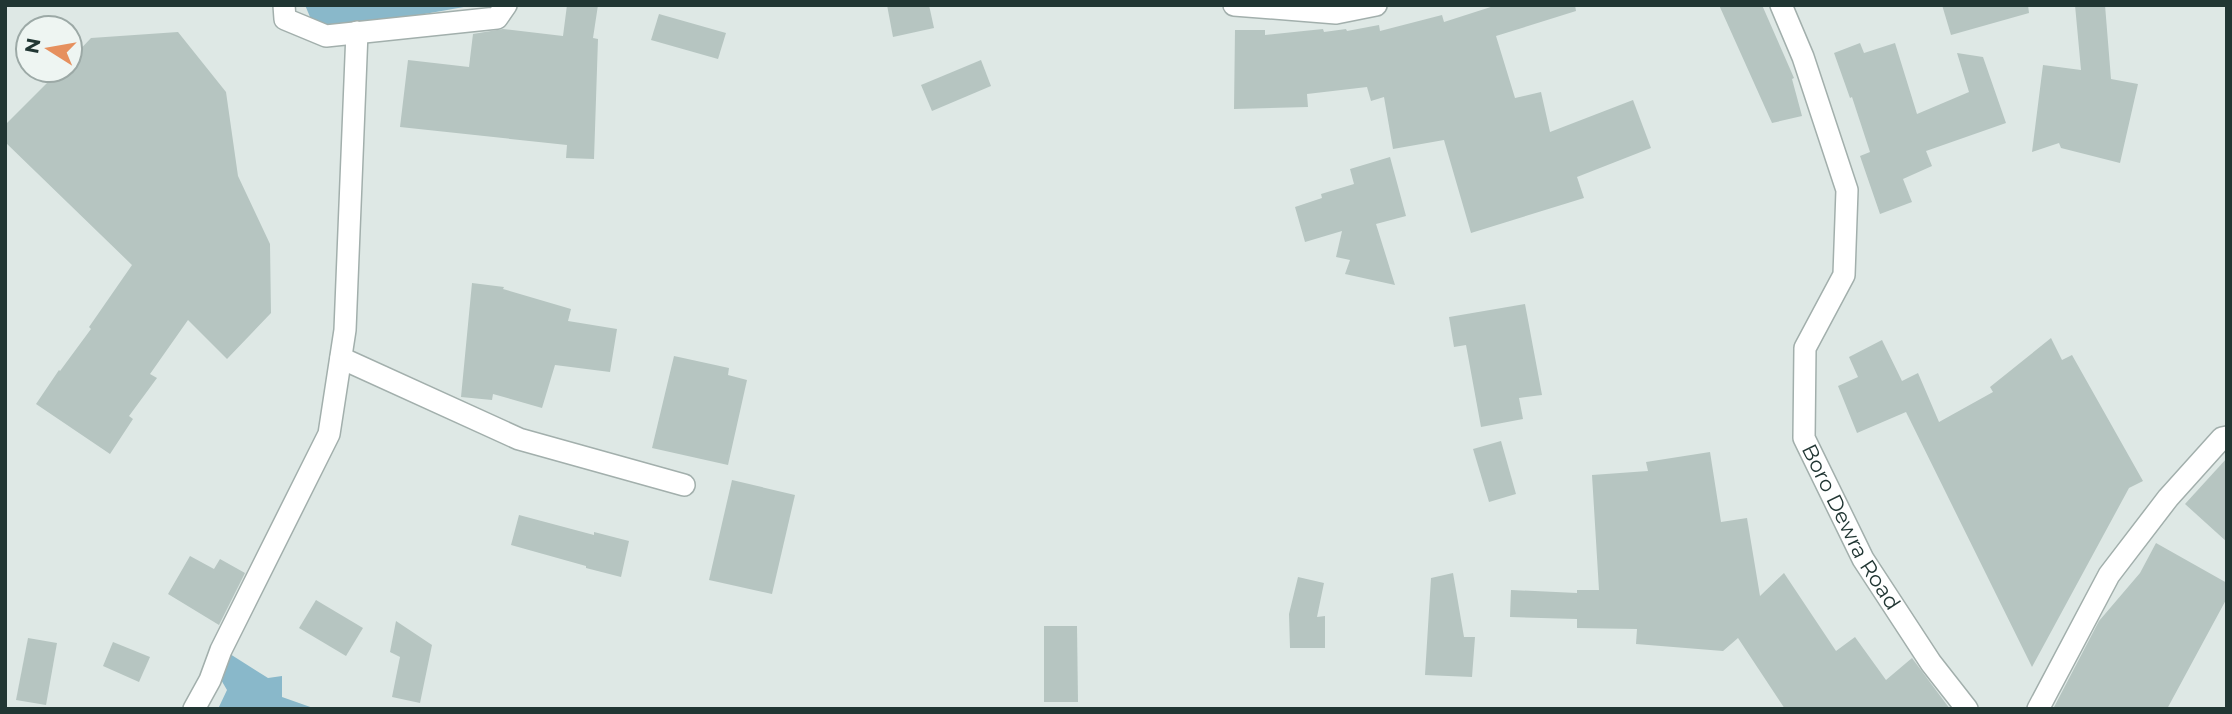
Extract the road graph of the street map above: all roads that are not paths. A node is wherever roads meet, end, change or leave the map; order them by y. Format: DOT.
graph roads {
  1 [pos="284,5"];
  2 [pos="506,5"];
  3 [pos="1234,5"];
  4 [pos="1376,5"];
  5 [pos="1781,5"];
  6 [pos="357,32"];
  7 [pos="341,358"];
  8 [pos="2227,437"];
  9 [pos="684,485"];
  10 [pos="194,709"];
  11 [pos="1967,709"];
  12 [pos="2038,709"];
  1 -- 6 [label="street"];
  2 -- 6 [label="street"];
  3 -- 4 [label="street"];
  5 -- 11 [label="street, Boro Dewra Road"];
  6 -- 7 [label="street"];
  7 -- 9 [label="street"];
  7 -- 10 [label="street"];
  8 -- 12 [label="street"];
}
